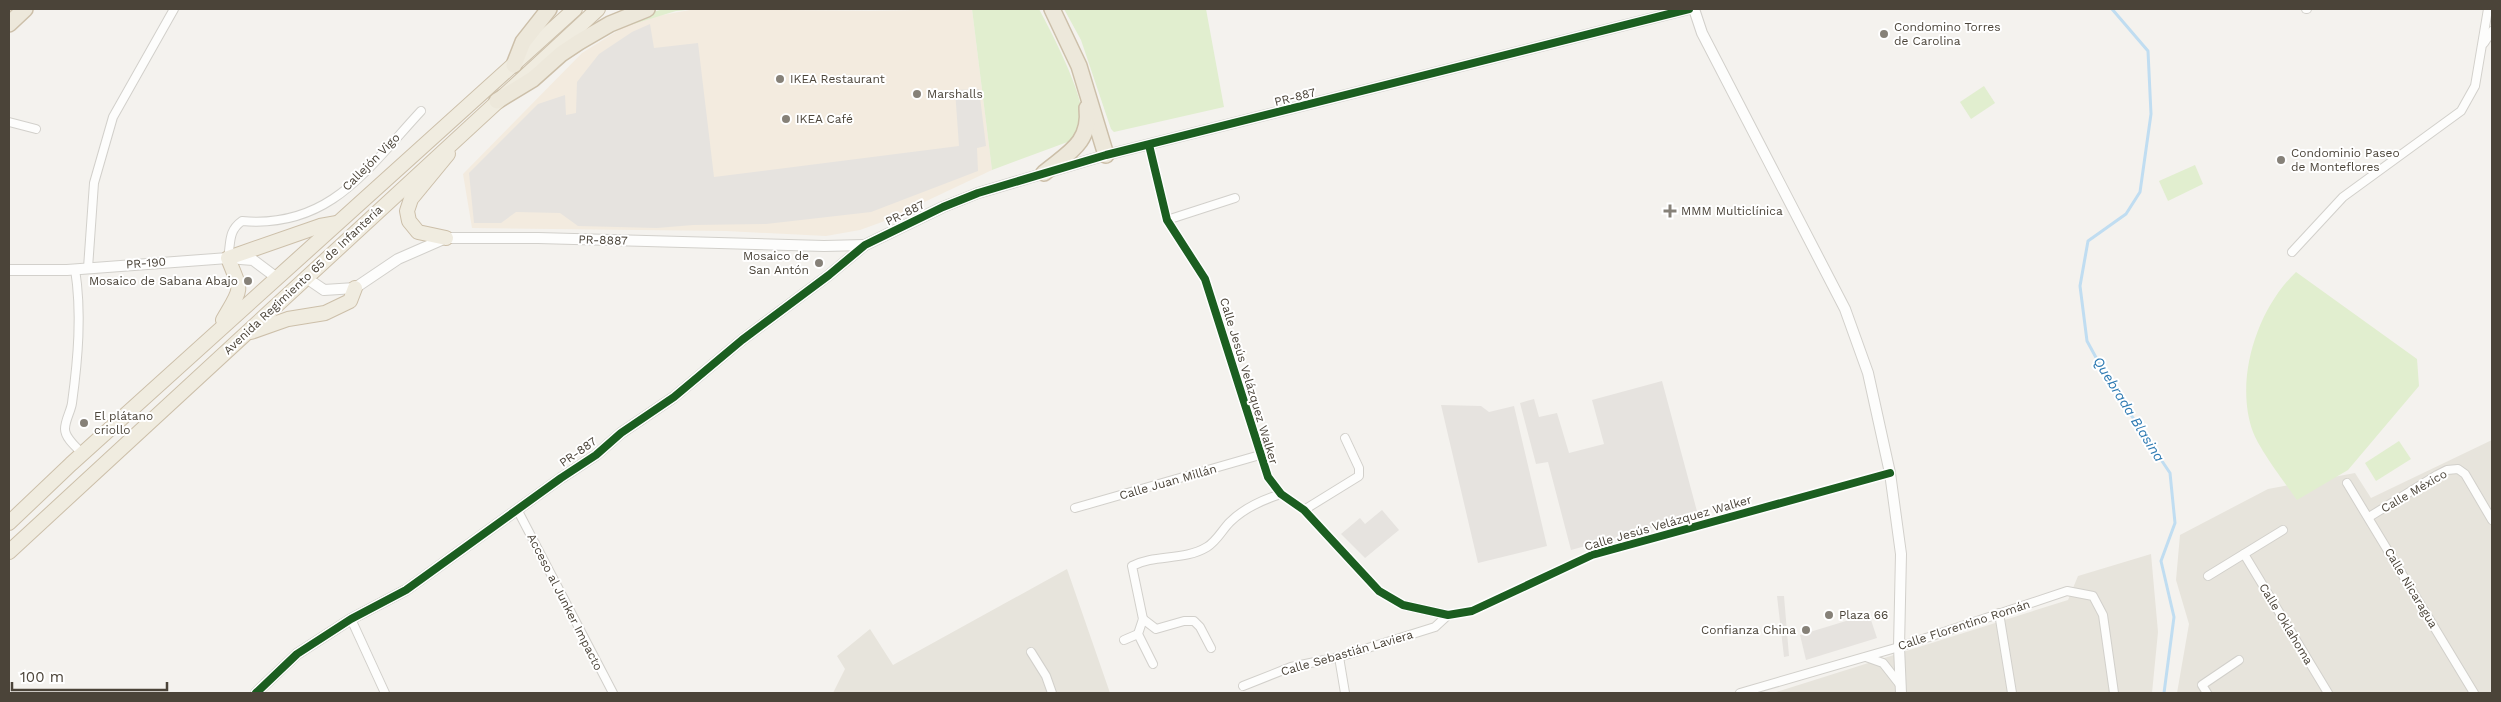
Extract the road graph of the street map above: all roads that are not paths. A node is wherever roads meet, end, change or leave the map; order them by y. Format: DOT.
graph roads {
  1 [pos="25,9"];
  2 [pos="174,9"];
  3 [pos="549,9"];
  4 [pos="575,9"];
  5 [pos="598,9"];
  6 [pos="647,9"];
  7 [pos="1052,9"];
  8 [pos="1689,9"];
  9 [pos="1694,9"];
  10 [pos="2488,9"];
  11 [pos="9,24"];
  12 [pos="2492,32"];
  13 [pos="1068,42"];
  14 [pos="2482,44"];
  15 [pos="514,65"];
  16 [pos="497,102"];
  17 [pos="421,111"];
  18 [pos="9,122"];
  19 [pos="36,128"];
  20 [pos="466,130"];
  21 [pos="1149,145"];
  22 [pos="1106,155"];
  23 [pos="1044,173"];
  24 [pos="1235,198"];
  25 [pos="1167,220"];
  26 [pos="337,222"];
  27 [pos="446,238"];
  28 [pos="865,245"];
  29 [pos="2292,252"];
  30 [pos="228,258"];
  31 [pos="88,268"];
  32 [pos="75,269"];
  33 [pos="9,270"];
  34 [pos="305,277"];
  35 [pos="277,278"];
  36 [pos="355,288"];
  37 [pos="217,332"];
  38 [pos="241,336"];
  39 [pos="1345,438"];
  40 [pos="82,453"];
  41 [pos="1260,455"];
  42 [pos="1890,473"];
  43 [pos="2346,483"];
  44 [pos="1280,494"];
  45 [pos="1075,508"];
  46 [pos="1304,510"];
  47 [pos="518,511"];
  48 [pos="2369,517"];
  49 [pos="2492,520"];
  50 [pos="9,523"];
  51 [pos="2283,530"];
  52 [pos="9,552"];
  53 [pos="2244,554"];
  54 [pos="2208,576"];
  55 [pos="1999,613"];
  56 [pos="1448,615"];
  57 [pos="351,619"];
  58 [pos="1143,619"];
  59 [pos="1138,634"];
  60 [pos="1124,640"];
  61 [pos="1899,647"];
  62 [pos="1211,648"];
  63 [pos="1031,652"];
  64 [pos="1339,657"];
  65 [pos="1866,657"];
  66 [pos="2239,660"];
  67 [pos="1153,664"];
  68 [pos="1243,686"];
  69 [pos="1762,690"];
  70 [pos="1901,690"];
  71 [pos="256,693"];
  72 [pos="385,693"];
  73 [pos="613,693"];
  74 [pos="1052,693"];
  75 [pos="1345,693"];
  76 [pos="1740,693"];
  77 [pos="2012,693"];
  78 [pos="2114,693"];
  79 [pos="2207,693"];
  80 [pos="2328,693"];
  81 [pos="2474,693"];
  1 -- 11 [label="highway"];
  2 -- 31 [label="street"];
  3 -- 15 [label="highway"];
  4 -- 15 [label="highway, Avenida Regimiento 65 de Infantería"];
  5 -- 16 [label="highway, Avenida Regimiento 65 de Infantería"];
  6 -- 16 [label="highway"];
  7 -- 13 [label="highway"];
  8 -- 21 [label="street, PR-887"];
  9 -- 42 [label="street"];
  10 -- 14 [label="street"];
  12 -- 14 [label="street"];
  13 -- 22 [label="highway"];
  13 -- 23 [label="highway"];
  14 -- 29 [label="street"];
  15 -- 26 [label="highway, Avenida Regimiento 65 de Infantería"];
  16 -- 20 [label="highway, Avenida Regimiento 65 de Infantería"];
  17 -- 30 [label="street, Callejón Vigo"];
  18 -- 19 [label="street"];
  20 -- 27 [label="highway"];
  20 -- 34 [label="highway, Avenida Regimiento 65 de Infantería"];
  21 -- 22 [label="street, PR-887"];
  21 -- 25 [label="street, Calle Jesús Velázquez Walker"];
  22 -- 23 [label="street, PR-887"];
  23 -- 28 [label="street, PR-887"];
  24 -- 25 [label="street"];
  25 -- 41 [label="street, Calle Jesús Velázquez Walker"];
  26 -- 30 [label="highway"];
  26 -- 35 [label="highway, Avenida Regimiento 65 de Infantería"];
  27 -- 28 [label="street, PR-8887 / PR-8887"];
  27 -- 36 [label="street, PR-8887 / PR-8887"];
  28 -- 47 [label="street, PR-887"];
  30 -- 31 [label="street, PR-190 / PR-190"];
  30 -- 35 [label="street, PR-190 / PR-190"];
  30 -- 37 [label="highway"];
  31 -- 32 [label="street, PR-190 / PR-190"];
  32 -- 33 [label="street, PR-190 / PR-190"];
  32 -- 40 [label="street"];
  34 -- 36 [label="street"];
  34 -- 38 [label="highway, Avenida Regimiento 65 de Infantería"];
  35 -- 37 [label="highway, Avenida Regimiento 65 de Infantería"];
  36 -- 38 [label="highway"];
  37 -- 40 [label="highway, Avenida Regimiento 65 de Infantería"];
  38 -- 52 [label="highway, Avenida Regimiento 65 de Infantería"];
  39 -- 46 [label="street"];
  40 -- 50 [label="highway, Avenida Regimiento 65 de Infantería"];
  41 -- 44 [label="street, Calle Jesús Velázquez Walker"];
  41 -- 45 [label="street, Calle Juan Millán"];
  42 -- 56 [label="street, Calle Jesús Velázquez Walker"];
  42 -- 61 [label="street"];
  43 -- 48 [label="street, Calle Nicaragua"];
  44 -- 46 [label="street, Calle Jesús Velázquez Walker"];
  44 -- 58 [label="street"];
  46 -- 56 [label="street, Calle Jesús Velázquez Walker"];
  47 -- 57 [label="street, PR-887"];
  47 -- 73 [label="street, Acceso al Junker Impacto"];
  48 -- 49 [label="street, Calle México"];
  48 -- 81 [label="street, Calle Nicaragua"];
  51 -- 53 [label="street"];
  53 -- 54 [label="street"];
  53 -- 80 [label="street, Calle Oklahoma"];
  55 -- 61 [label="street, Calle Florentino Román"];
  55 -- 77 [label="street"];
  55 -- 78 [label="street, Calle Florentino Román"];
  56 -- 64 [label="street, Calle Sebastián Laviera"];
  57 -- 71 [label="street, PR-887"];
  57 -- 72 [label="street"];
  58 -- 59 [label="street"];
  58 -- 62 [label="street"];
  59 -- 60 [label="street"];
  59 -- 67 [label="street"];
  61 -- 65 [label="street, Calle Florentino Román"];
  61 -- 70 [label="street"];
  63 -- 74 [label="street"];
  64 -- 68 [label="street, Calle Sebastián Laviera"];
  64 -- 75 [label="street"];
  65 -- 69 [label="street, Calle Florentino Román"];
  65 -- 70 [label="street"];
  66 -- 79 [label="street"];
  69 -- 76 [label="street, Calle Florentino Román"];
}
